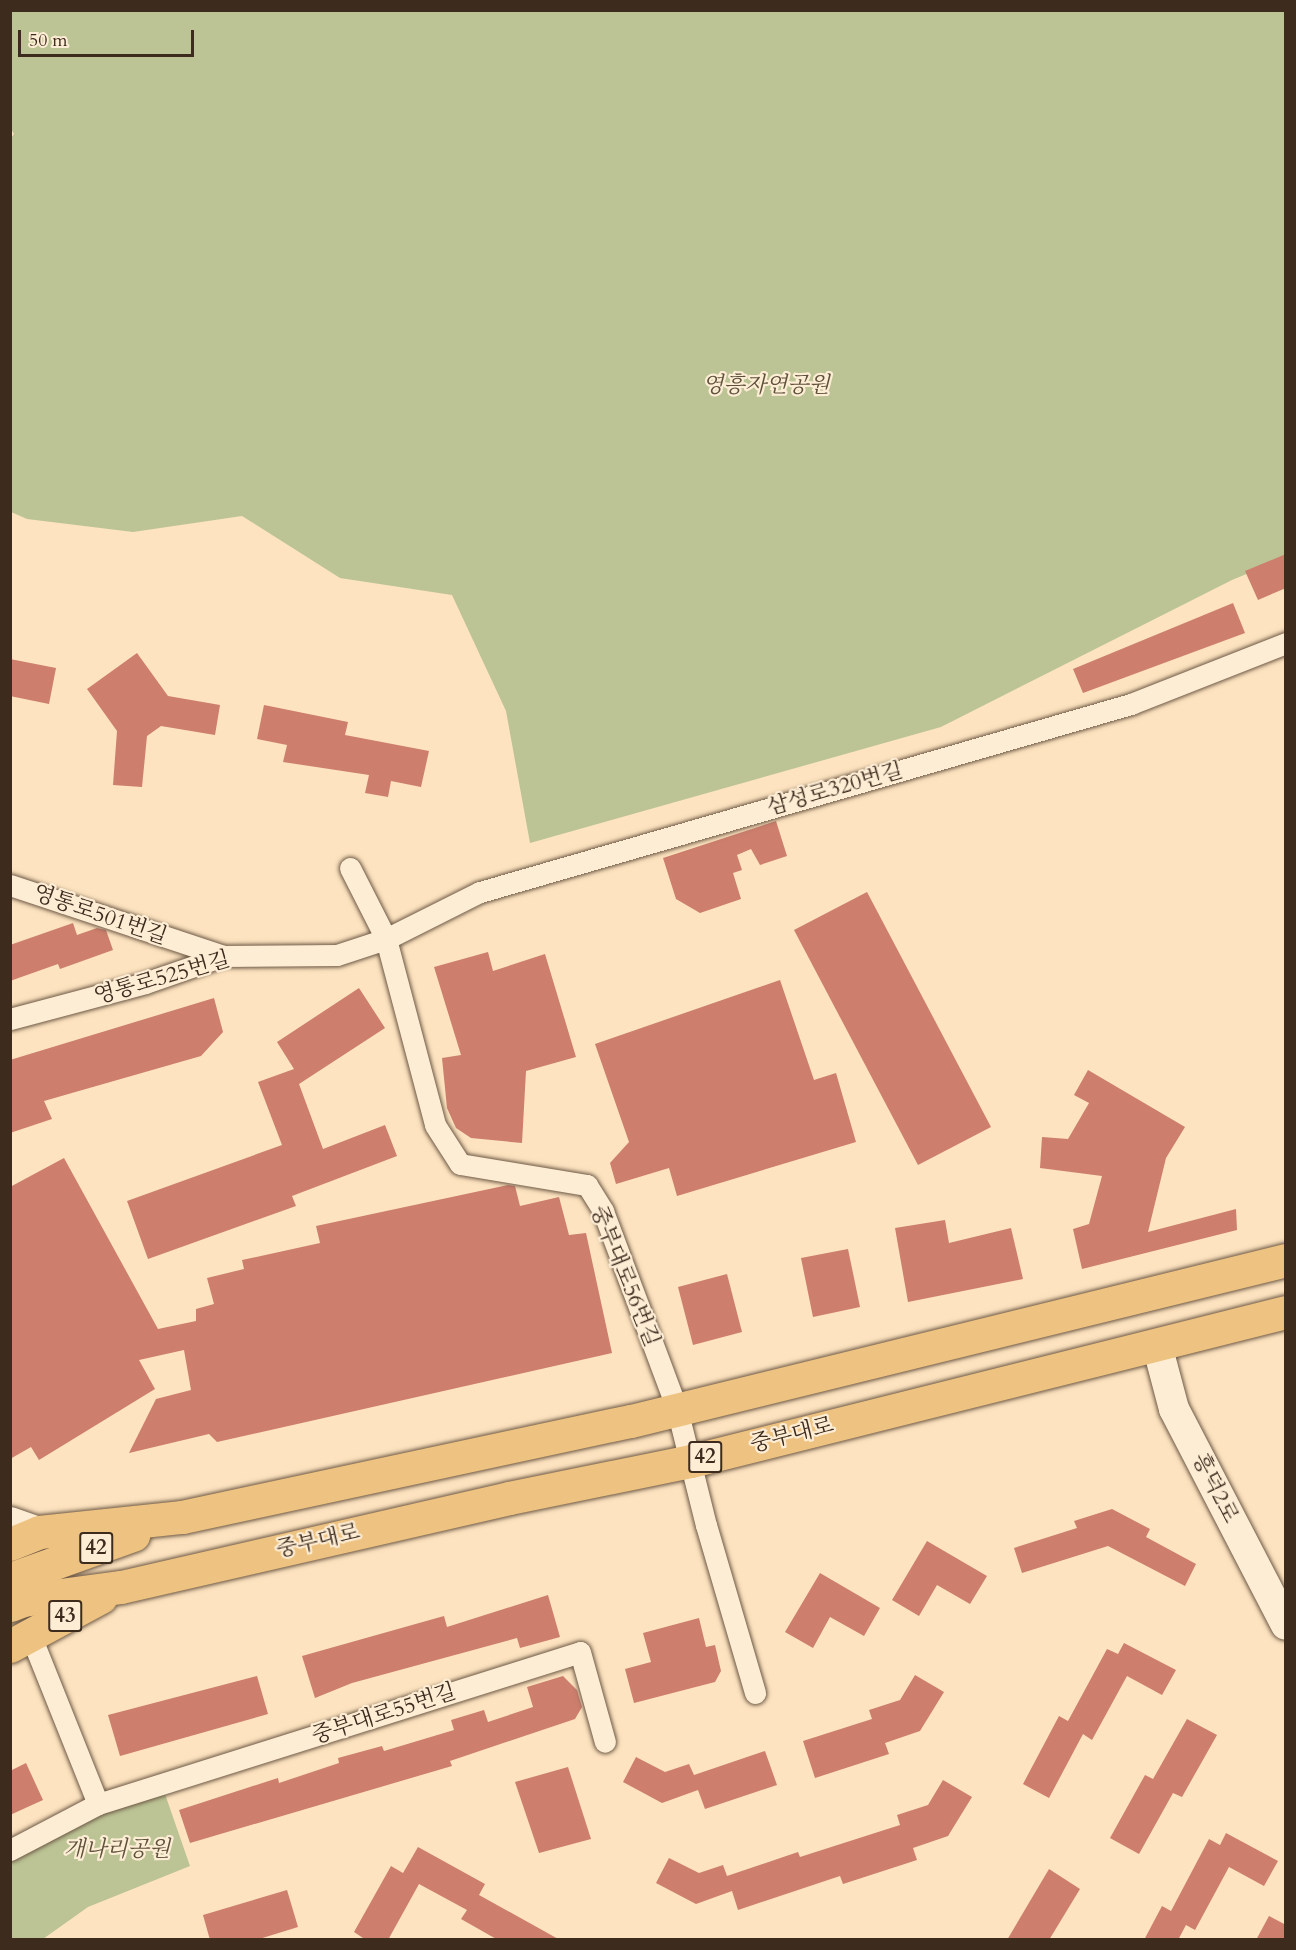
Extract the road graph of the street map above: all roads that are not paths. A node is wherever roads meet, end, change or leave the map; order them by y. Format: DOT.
graph roads {
  1 [pos="1286,643"];
  2 [pos="350,868"];
  3 [pos="10,885"];
  4 [pos="386,939"];
  5 [pos="224,956"];
  6 [pos="10,1019"];
  7 [pos="1286,1260"];
  8 [pos="1286,1312"];
  9 [pos="1157,1345"];
  10 [pos="792,1380"];
  11 [pos="677,1409"];
  12 [pos="804,1431"];
  13 [pos="499,1449"];
  14 [pos="691,1461"];
  15 [pos="509,1498"];
  16 [pos="182,1517"];
  17 [pos="20,1533"];
  18 [pos="10,1579"];
  19 [pos="121,1587"];
  20 [pos="10,1605"];
  21 [pos="1286,1625"];
  22 [pos="20,1640"];
  23 [pos="755,1693"];
  24 [pos="605,1742"];
  25 [pos="98,1804"];
  26 [pos="10,1850"];
  1 -- 4 [label="street, 삼성로320번길"];
  2 -- 4 [label="street, 중부대로56번길"];
  3 -- 5 [label="street, 영통로501번길"];
  4 -- 5 [label="street, 영통로525번길"];
  4 -- 11 [label="street, 중부대로56번길"];
  5 -- 6 [label="street, 영통로525번길"];
  7 -- 10 [label="main road, 42"];
  8 -- 9 [label="main road, 중부대로 / 42"];
  9 -- 12 [label="main road, 중부대로 / 42"];
  9 -- 21 [label="street, 흥덕2로"];
  10 -- 11 [label="main road, 42"];
  10 -- 12 [label="main road"];
  11 -- 13 [label="main road, 42"];
  11 -- 14 [label="street, 중부대로56번길"];
  12 -- 14 [label="main road, 중부대로 / 42"];
  13 -- 15 [label="main road"];
  13 -- 16 [label="main road, 42"];
  14 -- 15 [label="main road, 중부대로 / 42"];
  14 -- 23 [label="street, 중부대로56번길"];
  15 -- 19 [label="main road, 중부대로 / 42"];
  16 -- 17 [label="main road"];
  16 -- 18 [label="main road, 42"];
  19 -- 20 [label="main road, 중부대로 / 42"];
  19 -- 22 [label="main road, 중부대로 / 43"];
  22 -- 25 [label="street"];
  24 -- 25 [label="street, 중부대로55번길"];
  25 -- 26 [label="street, 중부대로55번길"];
}
